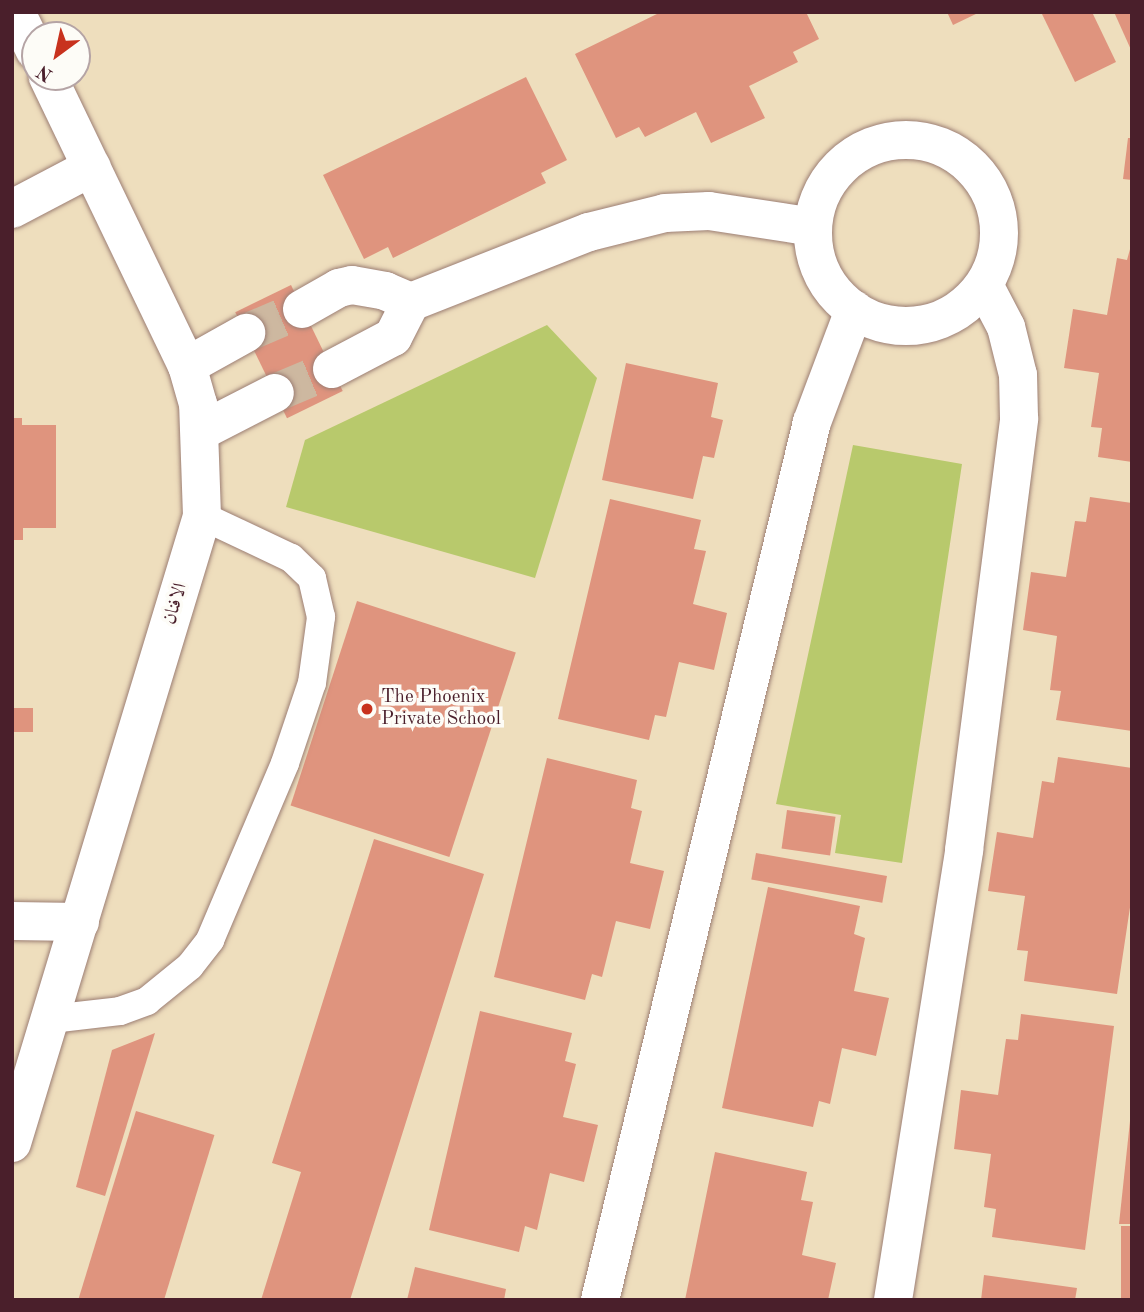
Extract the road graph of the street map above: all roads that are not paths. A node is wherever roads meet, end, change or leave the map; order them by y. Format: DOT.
graph roads {
  1 [pos="55,91"];
  2 [pos="92,167"];
  3 [pos="12,209"];
  4 [pos="813,227"];
  5 [pos="984,285"];
  6 [pos="411,302"];
  7 [pos="302,309"];
  8 [pos="854,310"];
  9 [pos="246,333"];
  10 [pos="187,366"];
  11 [pos="332,369"];
  12 [pos="275,393"];
  13 [pos="201,431"];
  14 [pos="202,516"];
  15 [pos="12,922"];
  16 [pos="80,922"];
  17 [pos="51,1019"];
  18 [pos="12,1143"];
  19 [pos="600,1300"];
  20 [pos="894,1300"];
  1 -- 2 [label="street, الافنان"];
  2 -- 3 [label="street"];
  2 -- 10 [label="street, الافنان"];
  4 -- 5 [label="street"];
  4 -- 6 [label="street"];
  4 -- 8 [label="street"];
  5 -- 8 [label="street"];
  5 -- 20 [label="street"];
  6 -- 7 [label="street"];
  6 -- 11 [label="street"];
  8 -- 19 [label="street"];
  9 -- 10 [label="street"];
  10 -- 13 [label="street, الافنان"];
  12 -- 13 [label="street"];
  13 -- 14 [label="street, الافنان"];
  14 -- 16 [label="street, الافنان"];
  14 -- 17 [label="lane"];
  15 -- 16 [label="street"];
  16 -- 17 [label="street, الافنان"];
  17 -- 18 [label="street, الافنان"];
}
